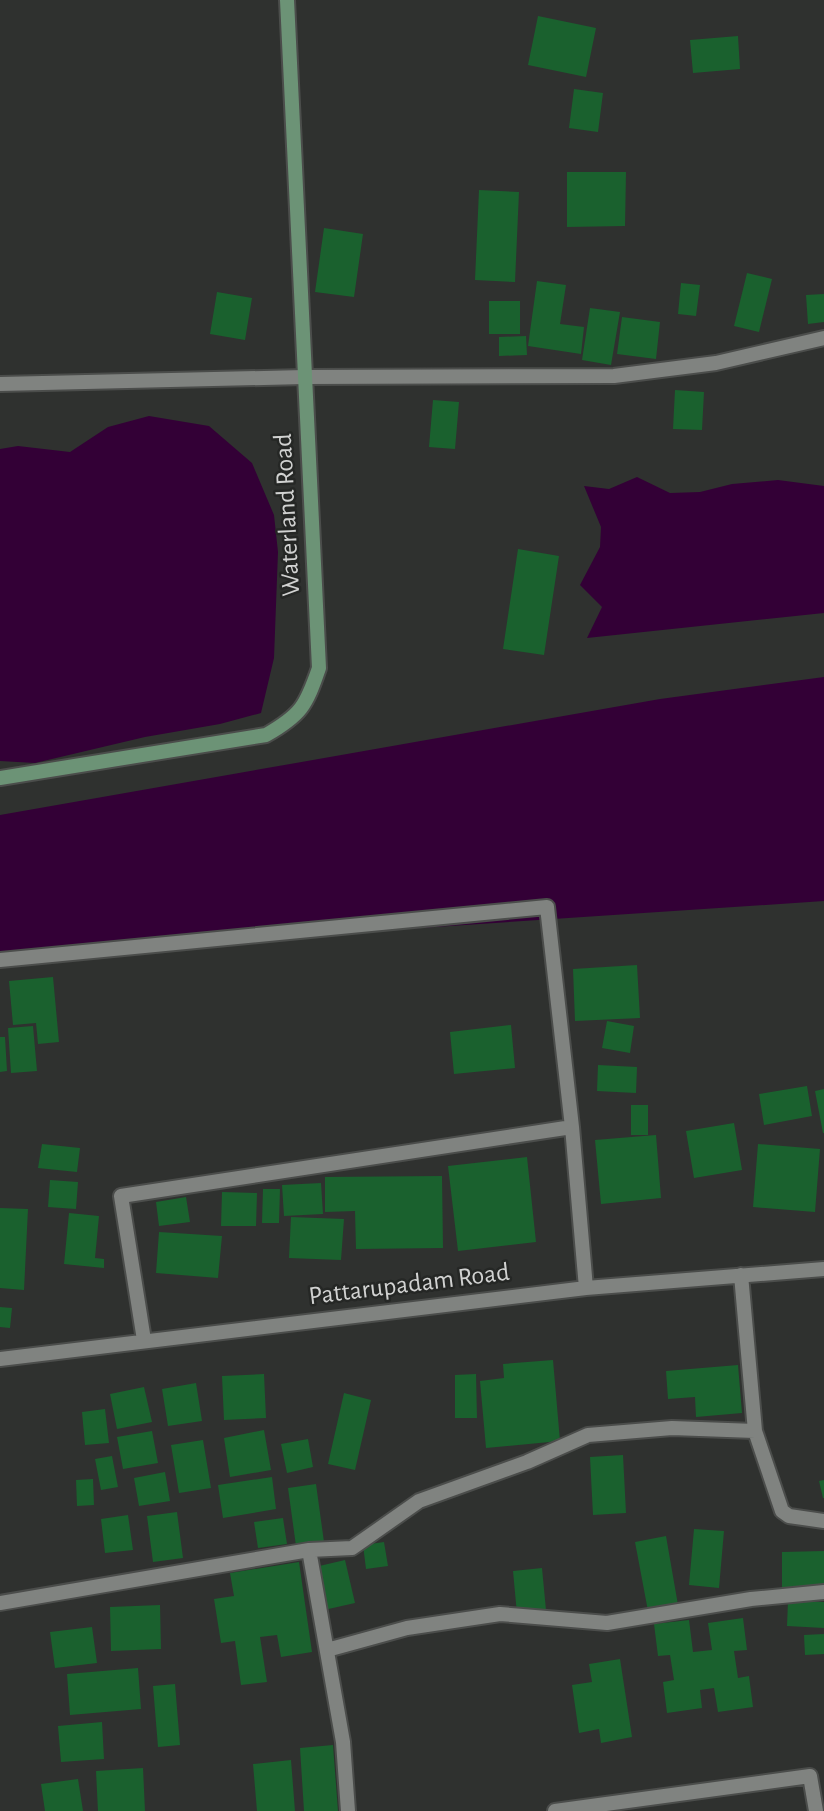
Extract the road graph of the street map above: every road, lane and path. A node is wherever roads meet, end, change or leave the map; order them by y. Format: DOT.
graph roads {
  1 [pos="287,0"];
  2 [pos="824,338"];
  3 [pos="304,377"];
  4 [pos="0,384"];
  5 [pos="0,778"];
  6 [pos="0,960"];
  7 [pos="572,1127"];
  8 [pos="824,1269"];
  9 [pos="741,1275"];
  10 [pos="586,1288"];
  11 [pos="144,1340"];
  12 [pos="0,1359"];
  13 [pos="755,1431"];
  14 [pos="824,1521"];
  15 [pos="309,1550"];
  16 [pos="824,1592"];
  17 [pos="0,1603"];
  18 [pos="327,1650"];
  19 [pos="348,1811"];
  20 [pos="555,1811"];
  21 [pos="816,1811"];
  1 -- 3 [label="main road, Waterland Road"];
  2 -- 3 [label="street"];
  3 -- 4 [label="street"];
  3 -- 5 [label="main road, Waterland Road"];
  6 -- 7 [label="street"];
  7 -- 10 [label="street"];
  7 -- 11 [label="street"];
  8 -- 9 [label="street, Pattarupadam Road"];
  9 -- 10 [label="street, Pattarupadam Road"];
  9 -- 13 [label="street"];
  10 -- 11 [label="street, Pattarupadam Road"];
  11 -- 12 [label="street, Pattarupadam Road"];
  13 -- 14 [label="street"];
  13 -- 15 [label="street"];
  15 -- 17 [label="street"];
  15 -- 18 [label="street"];
  16 -- 18 [label="street"];
  18 -- 19 [label="street"];
  20 -- 21 [label="street"];
}
